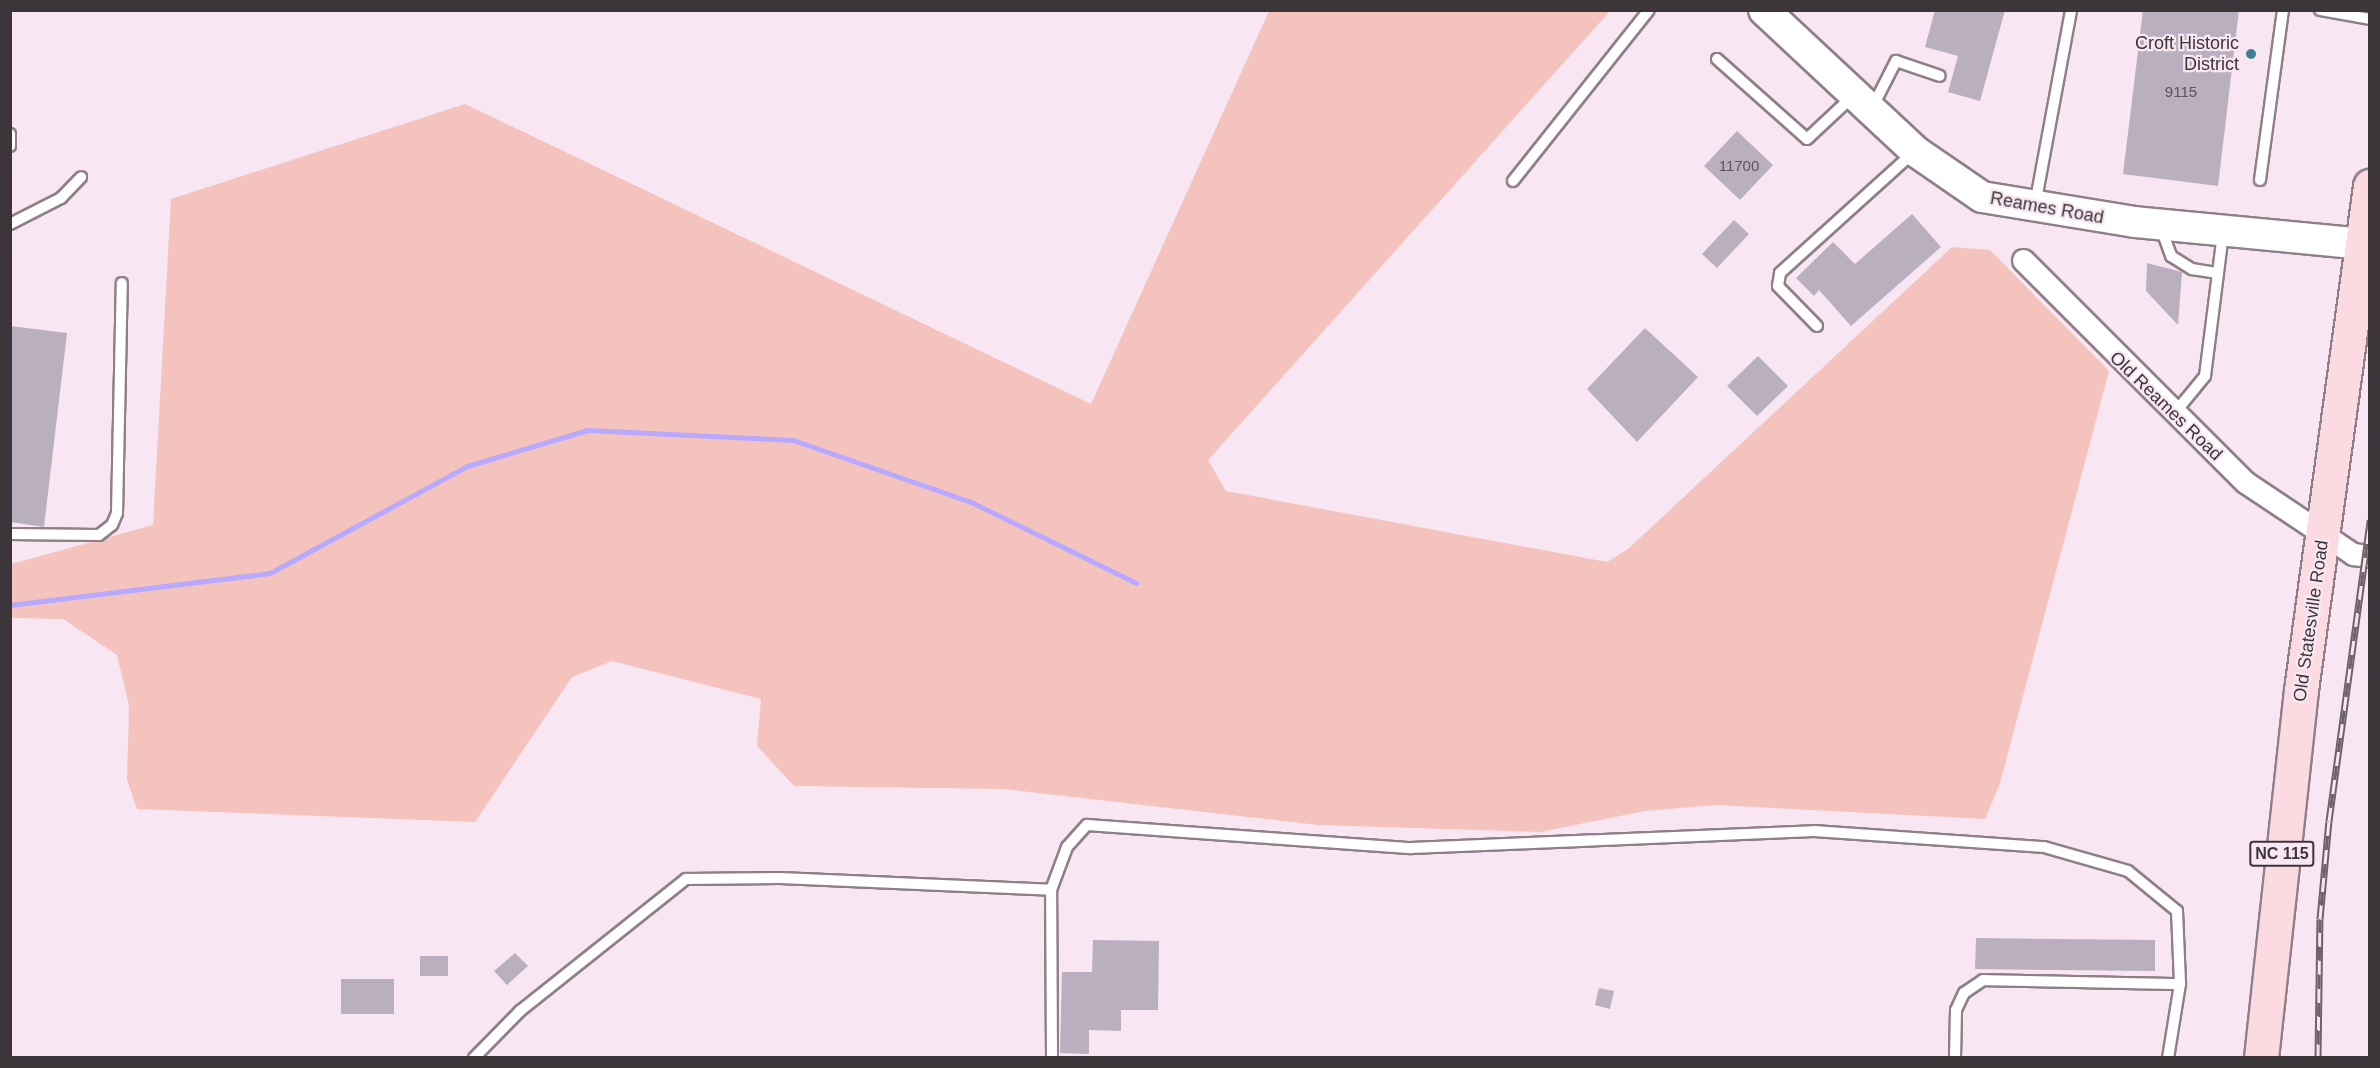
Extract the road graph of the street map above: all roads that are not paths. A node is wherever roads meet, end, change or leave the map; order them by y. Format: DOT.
graph roads {
  1 [pos="1649,10"];
  2 [pos="1764,10"];
  3 [pos="2071,10"];
  4 [pos="2283,10"];
  5 [pos="2320,10"];
  6 [pos="2370,19"];
  7 [pos="1717,59"];
  8 [pos="1940,76"];
  9 [pos="1862,103"];
  10 [pos="10,134"];
  11 [pos="10,146"];
  12 [pos="1915,151"];
  13 [pos="81,177"];
  14 [pos="2260,180"];
  15 [pos="1513,181"];
  16 [pos="2370,186"];
  17 [pos="2034,208"];
  18 [pos="10,224"];
  19 [pos="2160,225"];
  20 [pos="2223,231"];
  21 [pos="2362,244"];
  22 [pos="2023,260"];
  23 [pos="2218,273"];
  24 [pos="122,283"];
  25 [pos="1817,326"];
  26 [pos="2173,415"];
  27 [pos="10,534"];
  28 [pos="2323,536"];
  29 [pos="2370,556"];
  30 [pos="1051,890"];
  31 [pos="2180,984"];
  32 [pos="474,1058"];
  33 [pos="1052,1058"];
  34 [pos="1955,1058"];
  35 [pos="2168,1058"];
  36 [pos="2261,1058"];
  1 -- 15 [label="lane"];
  2 -- 9 [label="main road, Reames Road"];
  3 -- 17 [label="lane"];
  4 -- 14 [label="lane"];
  5 -- 6 [label="lane"];
  7 -- 9 [label="lane"];
  8 -- 9 [label="lane"];
  9 -- 12 [label="main road, Reames Road"];
  10 -- 11 [label="lane"];
  12 -- 17 [label="main road, Reames Road"];
  12 -- 25 [label="lane"];
  13 -- 18 [label="lane"];
  16 -- 21 [label="main road, Old Statesville Road / NC 115"];
  17 -- 19 [label="main road, Reames Road"];
  19 -- 20 [label="main road, Reames Road"];
  19 -- 23 [label="lane"];
  20 -- 21 [label="main road, Reames Road"];
  20 -- 23 [label="lane"];
  21 -- 28 [label="main road, Old Statesville Road / NC 115"];
  22 -- 26 [label="street, Old Reames Road"];
  23 -- 26 [label="lane"];
  24 -- 27 [label="lane"];
  26 -- 28 [label="street, Old Reames Road"];
  28 -- 29 [label="street, Old Reames Road"];
  28 -- 36 [label="main road, Old Statesville Road / NC 115"];
  30 -- 31 [label="lane"];
  30 -- 32 [label="lane"];
  30 -- 33 [label="lane"];
  31 -- 34 [label="lane"];
  31 -- 35 [label="lane"];
}
